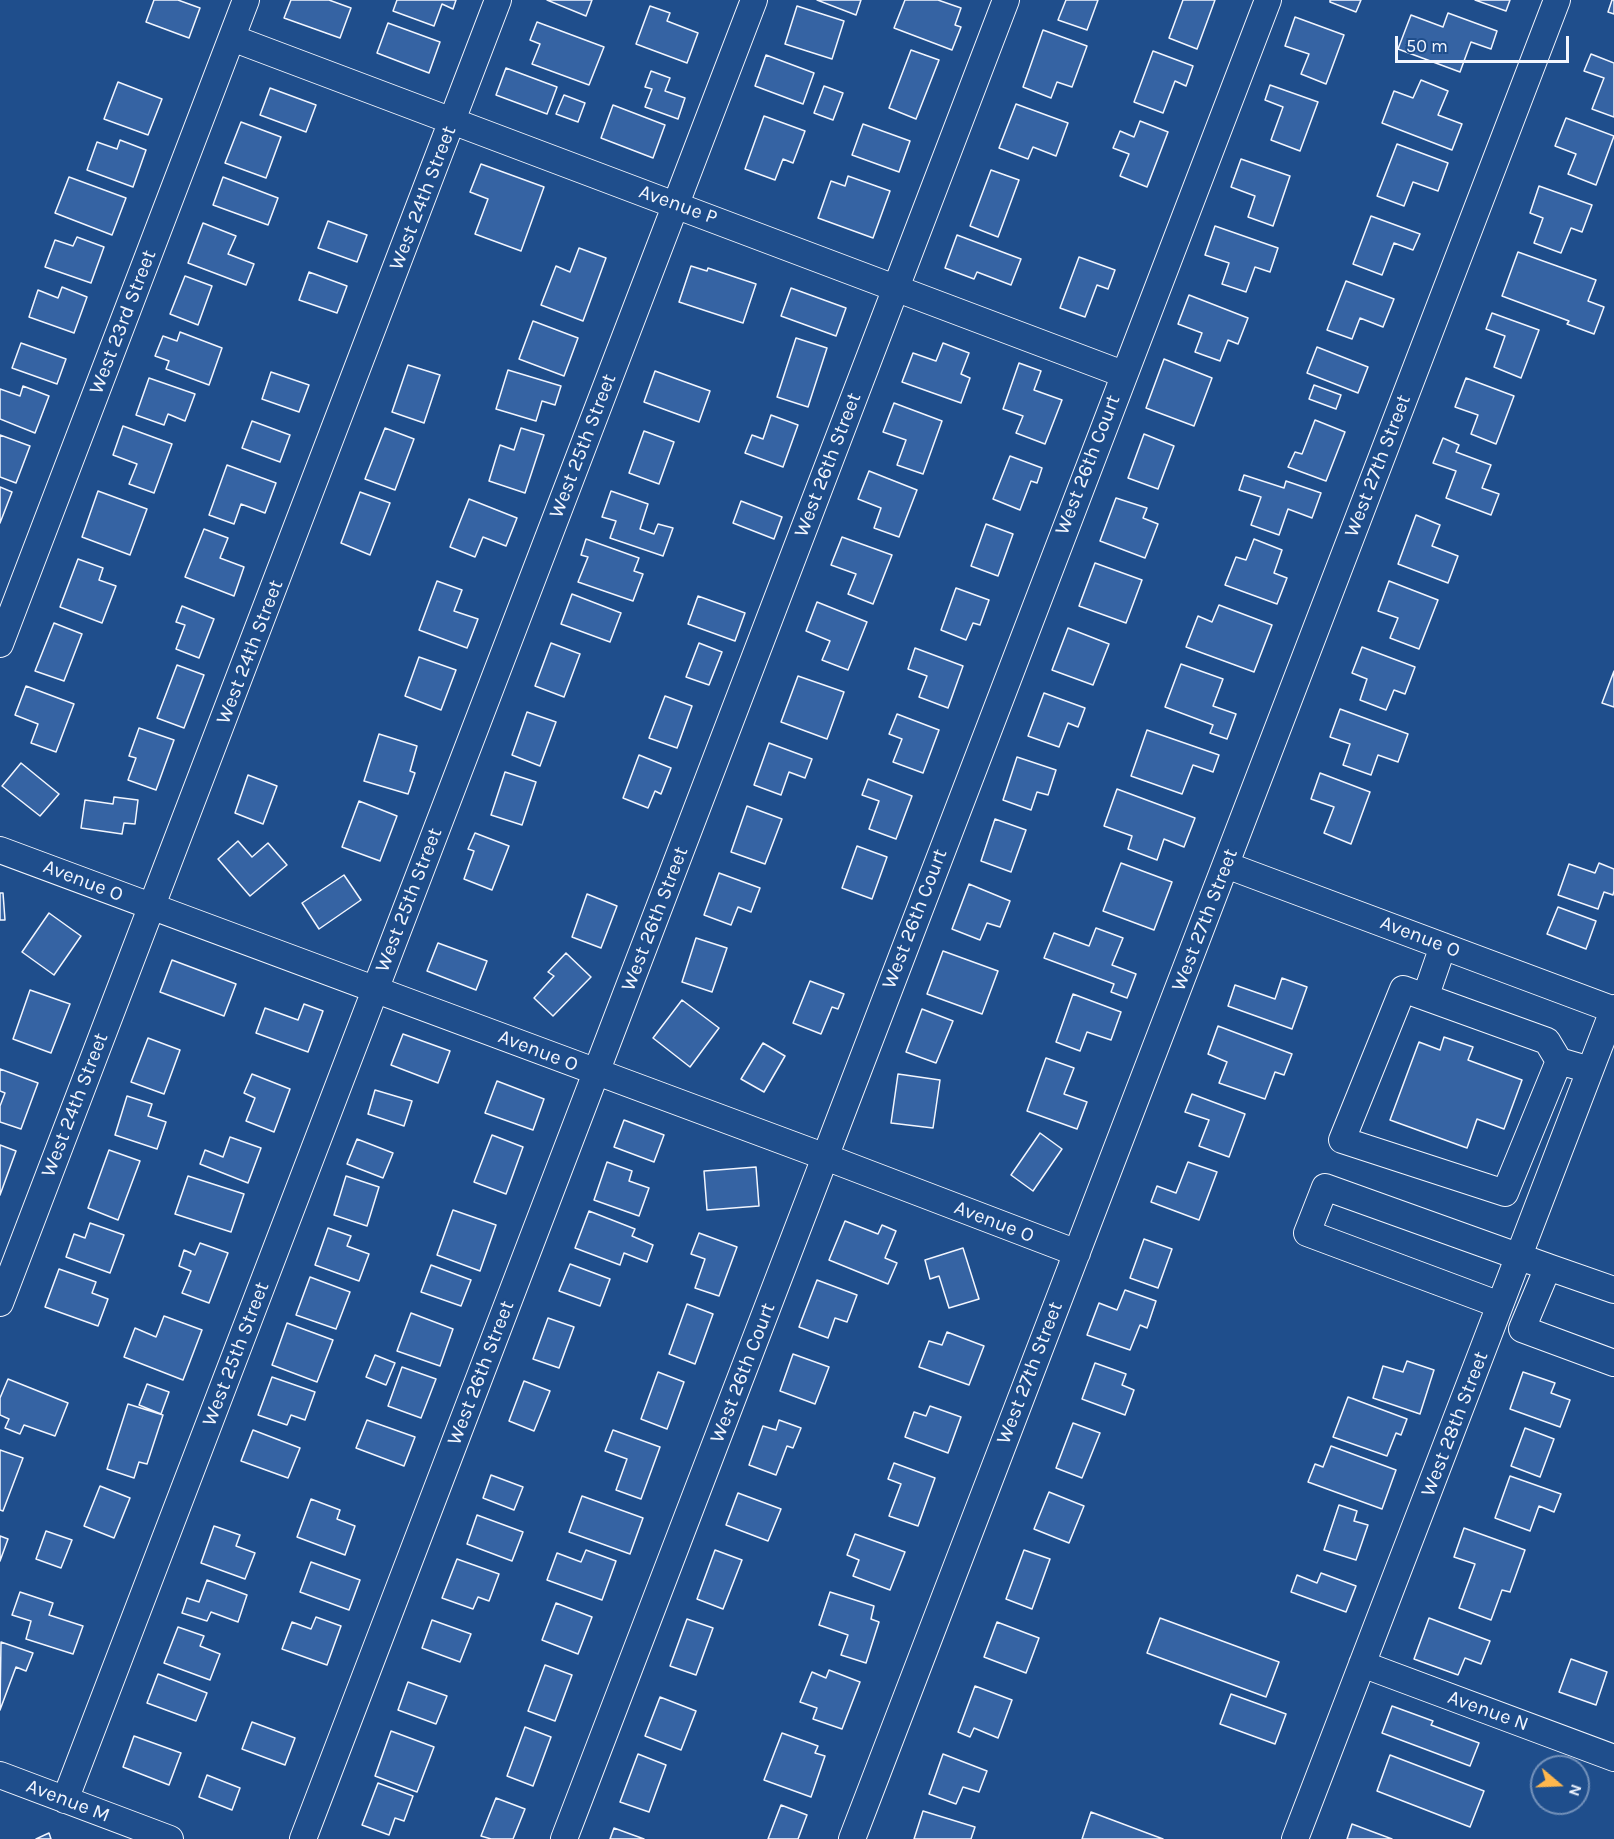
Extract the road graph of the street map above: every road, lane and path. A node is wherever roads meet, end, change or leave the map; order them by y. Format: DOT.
graph roads {
  1 [pos="246,0"];
  2 [pos="498,0"];
  3 [pos="754,0"];
  4 [pos="1006,0"];
  5 [pos="1254,0"];
  6 [pos="1268,0"];
  7 [pos="1557,0"];
  8 [pos="232,39"];
  9 [pos="452,121"];
  10 [pos="676,205"];
  11 [pos="896,287"];
  12 [pos="1118,371"];
  13 [pos="0,644"];
  14 [pos="0,849"];
  15 [pos="1226,865"];
  16 [pos="150,906"];
  17 [pos="1443,946"];
  18 [pos="375,990"];
  19 [pos="1426,995"];
  20 [pos="1614,1009"];
  21 [pos="1559,1061"];
  22 [pos="1590,1070"];
  23 [pos="596,1072"];
  24 [pos="820,1155"];
  25 [pos="1077,1253"];
  26 [pos="1519,1256"];
  27 [pos="1548,1267"];
  28 [pos="1614,1290"];
  29 [pos="0,1303"];
  30 [pos="1498,1311"];
  31 [pos="1522,1329"];
  32 [pos="1614,1363"];
  33 [pos="1362,1664"];
  34 [pos="1614,1758"];
  35 [pos="0,1775"];
  36 [pos="65,1800"];
  37 [pos="170,1839"];
  38 [pos="303,1839"];
  39 [pos="551,1839"];
  40 [pos="564,1839"];
  41 [pos="852,1839"];
  42 [pos="1295,1839"];
  1 -- 8 [label="street, West 23rd Street"];
  2 -- 9 [label="street, West 24th Street"];
  3 -- 10 [label="street, West 25th Street"];
  4 -- 11 [label="street, West 26th Street"];
  5 -- 12 [label="street, West 26th Court"];
  6 -- 12 [label="street, West 26th Court"];
  7 -- 15 [label="street, West 27th Street"];
  8 -- 9 [label="street, Avenue P"];
  8 -- 13 [label="street, West 23rd Street"];
  9 -- 10 [label="street, Avenue P"];
  9 -- 16 [label="street, West 24th Street"];
  10 -- 11 [label="street, Avenue P"];
  10 -- 18 [label="street, West 25th Street"];
  11 -- 12 [label="street, Avenue P"];
  11 -- 23 [label="street, West 26th Street"];
  12 -- 24 [label="street, West 26th Court"];
  14 -- 16 [label="street, Avenue O"];
  15 -- 17 [label="street, Avenue O"];
  15 -- 25 [label="street, West 27th Street"];
  16 -- 18 [label="street, Avenue O"];
  16 -- 29 [label="street, West 24th Street"];
  17 -- 19 [label="street"];
  17 -- 20 [label="street, Avenue O"];
  18 -- 23 [label="street, Avenue O"];
  18 -- 36 [label="street, West 25th Street"];
  19 -- 21 [label="street"];
  19 -- 21 [label="street"];
  20 -- 22 [label="street, West 28th Street"];
  21 -- 22 [label="street"];
  22 -- 26 [label="street, West 28th Street"];
  23 -- 24 [label="street, Avenue O"];
  23 -- 38 [label="street, West 26th Street"];
  24 -- 25 [label="street, Avenue O"];
  24 -- 39 [label="street, West 26th Court"];
  24 -- 40 [label="street, West 26th Court"];
  25 -- 41 [label="street, West 27th Street"];
  26 -- 27 [label="street"];
  26 -- 30 [label="street, West 28th Street"];
  26 -- 30 [label="street"];
  27 -- 28 [label="street"];
  27 -- 31 [label="street"];
  30 -- 31 [label="street"];
  30 -- 33 [label="street, West 28th Street"];
  31 -- 32 [label="street"];
  33 -- 34 [label="street, Avenue N"];
  33 -- 42 [label="street, West 28th Street"];
  35 -- 36 [label="street, Avenue M"];
  36 -- 37 [label="street, Avenue M"];
}
